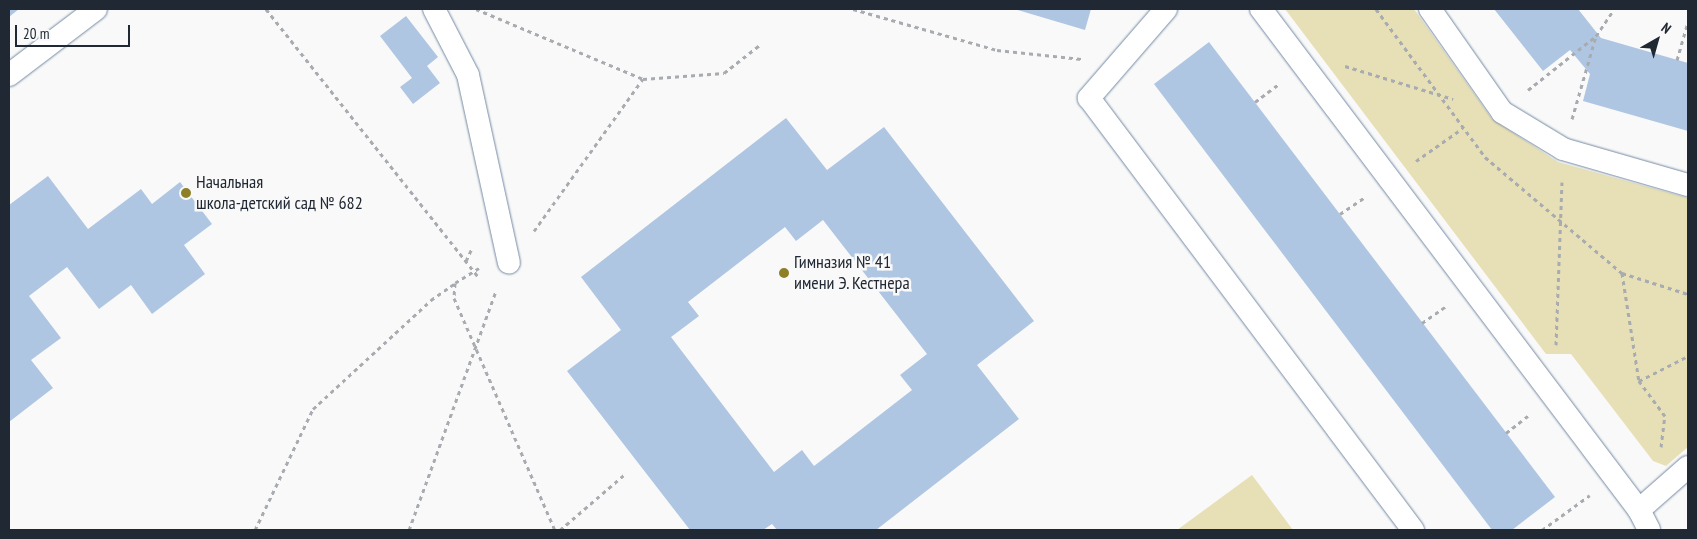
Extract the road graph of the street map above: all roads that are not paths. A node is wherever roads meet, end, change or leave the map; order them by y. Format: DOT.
graph roads {
  1 [pos="96,9"];
  2 [pos="434,9"];
  3 [pos="1166,9"];
  4 [pos="1261,9"];
  5 [pos="1430,9"];
  6 [pos="9,75"];
  7 [pos="1688,185"];
  8 [pos="509,261"];
  9 [pos="1688,467"];
  10 [pos="1647,504"];
  11 [pos="1413,530"];
  12 [pos="1649,530"];
  1 -- 6 [label="lane"];
  2 -- 8 [label="lane"];
  3 -- 11 [label="lane"];
  4 -- 10 [label="lane"];
  5 -- 7 [label="lane"];
  9 -- 10 [label="lane"];
  10 -- 12 [label="lane"];
}
